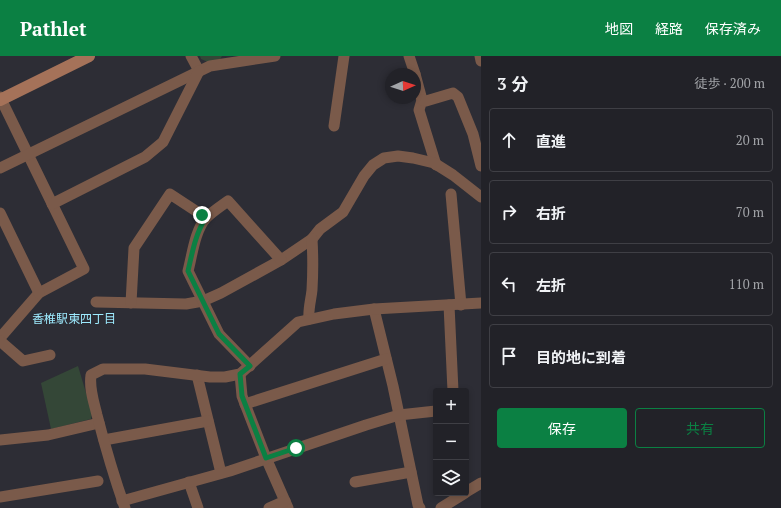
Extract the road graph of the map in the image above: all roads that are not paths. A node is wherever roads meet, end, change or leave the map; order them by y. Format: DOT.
graph roads {
  1 [pos="90,56"];
  2 [pos="192,56"];
  3 [pos="275,56"];
  4 [pos="344,56"];
  5 [pos="409,56"];
  6 [pos="480,56"];
  7 [pos="481,61"];
  8 [pos="413,68"];
  9 [pos="199,71"];
  10 [pos="421,96"];
  11 [pos="0,99"];
  12 [pos="422,100"];
  13 [pos="334,126"];
  14 [pos="28,155"];
  15 [pos="436,165"];
  16 [pos="481,166"];
  17 [pos="0,168"];
  18 [pos="451,194"];
  19 [pos="481,197"];
  20 [pos="52,204"];
  21 [pos="0,213"];
  22 [pos="205,219"];
  23 [pos="312,238"];
  24 [pos="281,260"];
  25 [pos="39,293"];
  26 [pos="203,301"];
  27 [pos="96,302"];
  28 [pos="131,303"];
  29 [pos="481,303"];
  30 [pos="449,305"];
  31 [pos="461,305"];
  32 [pos="374,309"];
  33 [pos="309,319"];
  34 [pos="0,339"];
  35 [pos="50,355"];
  36 [pos="386,359"];
  37 [pos="250,366"];
  38 [pos="240,374"];
  39 [pos="197,375"];
  40 [pos="452,388"];
  41 [pos="245,404"];
  42 [pos="433,411"];
  43 [pos="399,415"];
  44 [pos="208,421"];
  45 [pos="99,423"];
  46 [pos="0,440"];
  47 [pos="104,440"];
  48 [pos="266,458"];
  49 [pos="411,472"];
  50 [pos="221,473"];
  51 [pos="98,481"];
  52 [pos="189,482"];
  53 [pos="355,482"];
  54 [pos="481,483"];
  55 [pos="469,491"];
  56 [pos="461,496"];
  57 [pos="0,497"];
  58 [pos="124,505"];
  59 [pos="286,505"];
  60 [pos="198,508"];
  61 [pos="269,508"];
  62 [pos="420,508"];
  63 [pos="441,508"];
  1 -- 11 [label="street"];
  2 -- 9 [label="street"];
  3 -- 9 [label="street"];
  4 -- 13 [label="street"];
  5 -- 8 [label="street"];
  6 -- 7 [label="street"];
  9 -- 14 [label="street"];
  9 -- 20 [label="street"];
  10 -- 12 [label="street"];
  11 -- 14 [label="street"];
  12 -- 15 [label="street"];
  12 -- 16 [label="street"];
  14 -- 17 [label="street"];
  14 -- 20 [label="street"];
  15 -- 19 [label="street"];
  15 -- 23 [label="street"];
  18 -- 31 [label="street"];
  20 -- 25 [label="street"];
  21 -- 25 [label="street"];
  22 -- 24 [label="street"];
  22 -- 26 [label="street"];
  22 -- 28 [label="street"];
  23 -- 24 [label="street"];
  23 -- 33 [label="street"];
  24 -- 26 [label="street"];
  25 -- 34 [label="street"];
  26 -- 28 [label="street"];
  26 -- 37 [label="street"];
  27 -- 28 [label="street"];
  29 -- 31 [label="street"];
  30 -- 31 [label="street"];
  30 -- 32 [label="street"];
  30 -- 40 [label="street"];
  32 -- 33 [label="street"];
  32 -- 36 [label="street"];
  33 -- 37 [label="street"];
  34 -- 35 [label="street"];
  36 -- 41 [label="street"];
  36 -- 43 [label="street"];
  37 -- 38 [label="street"];
  38 -- 39 [label="street"];
  38 -- 41 [label="street"];
  39 -- 44 [label="street"];
  39 -- 45 [label="street"];
  41 -- 48 [label="street"];
  42 -- 43 [label="street"];
  43 -- 48 [label="street"];
  43 -- 49 [label="street"];
  44 -- 47 [label="street"];
  44 -- 50 [label="street"];
  45 -- 46 [label="street"];
  45 -- 47 [label="street"];
  47 -- 58 [label="street"];
  48 -- 50 [label="street"];
  48 -- 59 [label="street"];
  49 -- 53 [label="street"];
  49 -- 62 [label="street"];
  50 -- 52 [label="street"];
  51 -- 57 [label="street"];
  52 -- 58 [label="street"];
  52 -- 60 [label="street"];
  54 -- 55 [label="street"];
  56 -- 63 [label="street"];
  59 -- 61 [label="street"];
}
